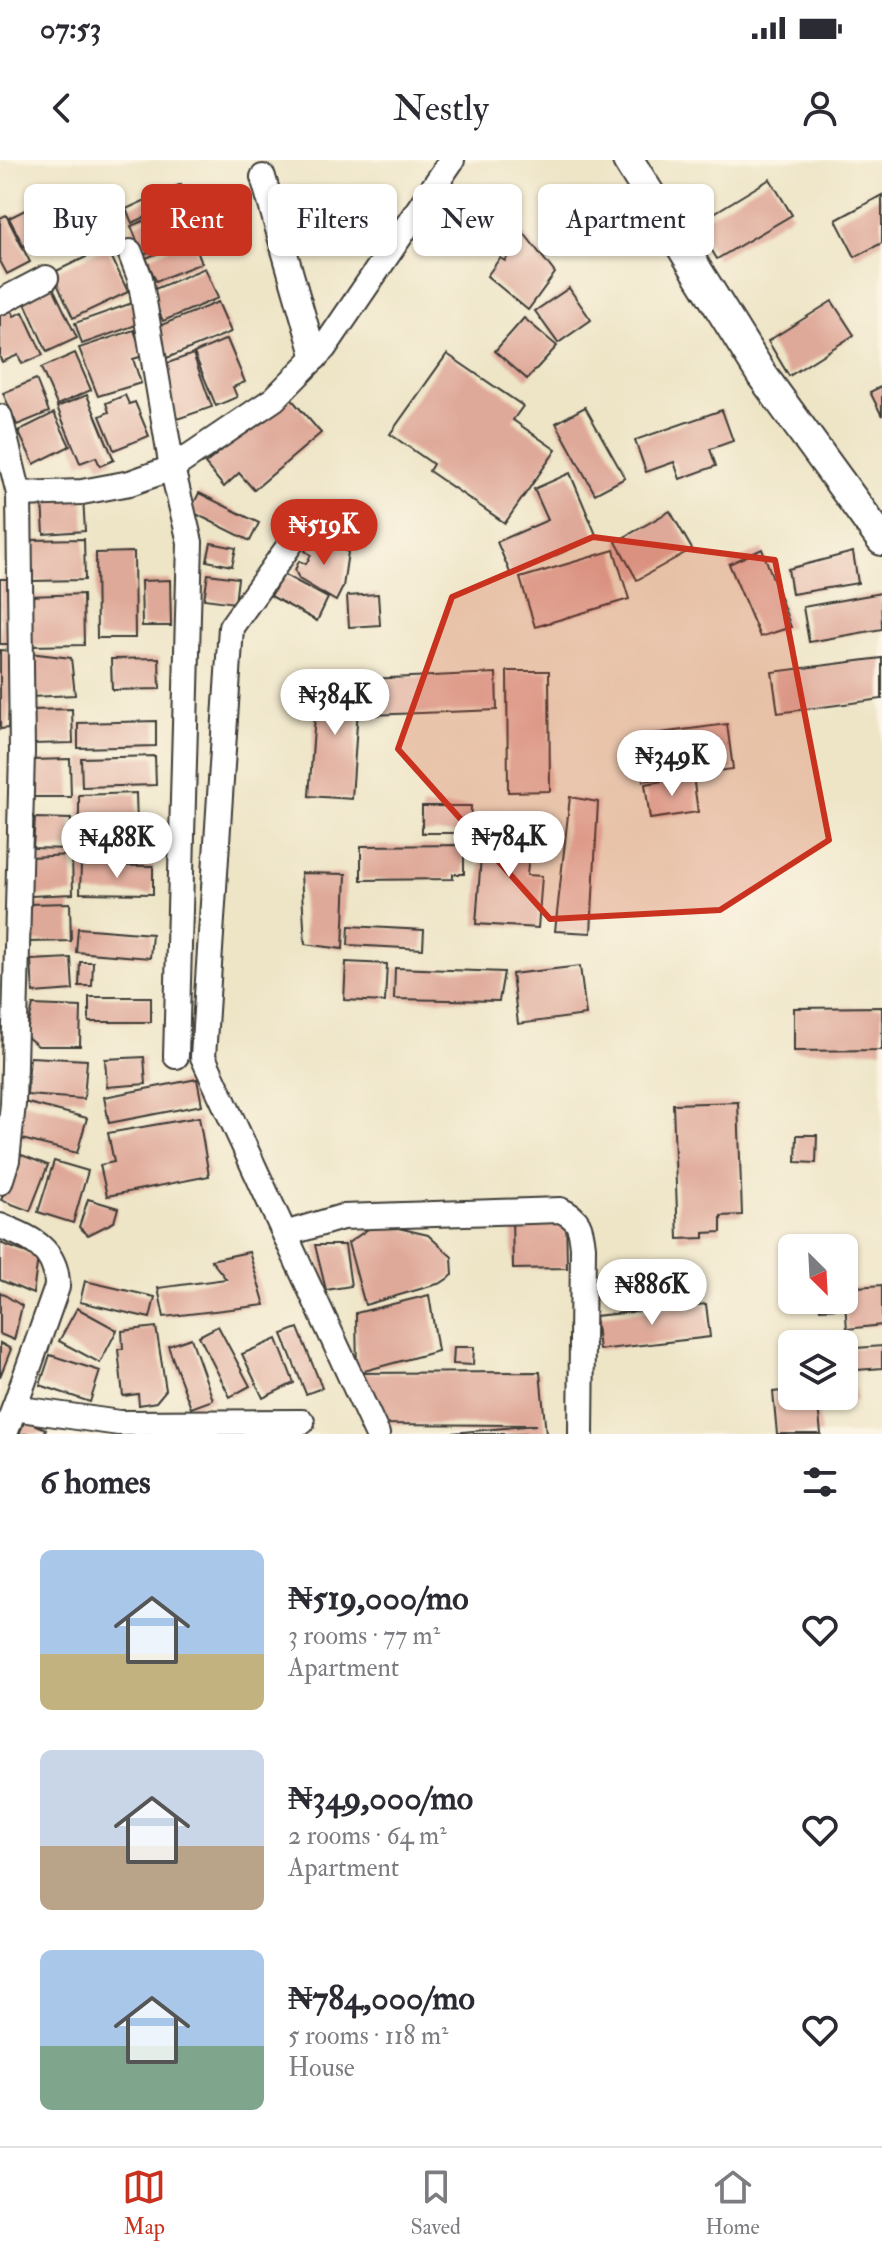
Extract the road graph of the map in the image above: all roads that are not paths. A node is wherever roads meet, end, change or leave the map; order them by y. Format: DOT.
graph roads {
  1 [pos="452,160"];
  2 [pos="628,160"];
  3 [pos="263,177"];
  4 [pos="130,252"];
  5 [pos="46,278"];
  6 [pos="0,302"];
  7 [pos="315,358"];
  8 [pos="0,417"];
  9 [pos="172,468"];
  10 [pos="19,494"];
  11 [pos="304,525"];
  12 [pos="882,540"];
  13 [pos="10,573"];
  14 [pos="11,753"];
  15 [pos="176,1056"];
  16 [pos="0,1182"];
  17 [pos="0,1226"];
  18 [pos="285,1234"];
  19 [pos="14,1408"];
  20 [pos="302,1422"];
  21 [pos="5,1434"];
  22 [pos="377,1434"];
  23 [pos="581,1434"];
  1 -- 7 [label="street"];
  2 -- 12 [label="street"];
  3 -- 7 [label="street"];
  4 -- 9 [label="street"];
  5 -- 6 [label="street"];
  7 -- 9 [label="street"];
  8 -- 10 [label="street"];
  9 -- 10 [label="street"];
  9 -- 15 [label="street"];
  10 -- 13 [label="street"];
  11 -- 18 [label="street"];
  13 -- 14 [label="street"];
  14 -- 16 [label="street"];
  17 -- 19 [label="street"];
  18 -- 22 [label="street"];
  18 -- 23 [label="street"];
  19 -- 20 [label="street"];
  19 -- 21 [label="street"];
}
